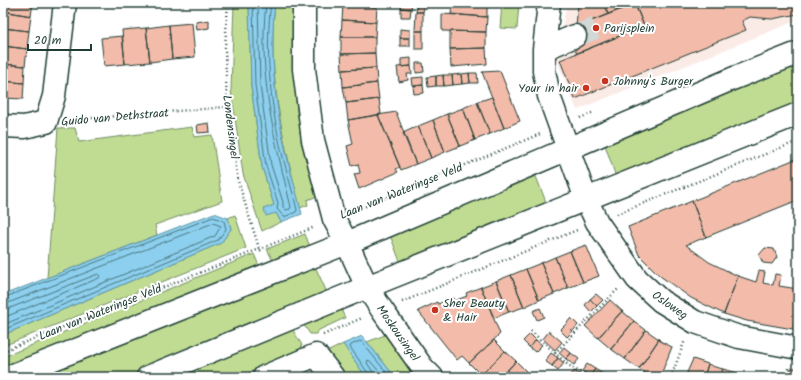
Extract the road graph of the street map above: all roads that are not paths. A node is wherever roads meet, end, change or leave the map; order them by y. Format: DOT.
graph roads {
  1 [pos="65,3"];
  2 [pos="304,3"];
  3 [pos="549,3"];
  4 [pos="575,36"];
  5 [pos="544,50"];
  6 [pos="798,53"];
  7 [pos="798,114"];
  8 [pos="3,126"];
  9 [pos="569,149"];
  10 [pos="586,199"];
  11 [pos="347,243"];
  12 [pos="367,287"];
  13 [pos="798,348"];
  14 [pos="8,377"];
  15 [pos="148,377"];
  16 [pos="264,377"];
  17 [pos="333,377"];
  18 [pos="432,377"];
  1 -- 8 [label="street, Guido van Dethstraat"];
  2 -- 11 [label="street"];
  3 -- 5 [label="street"];
  4 -- 5 [label="street"];
  5 -- 9 [label="street"];
  6 -- 9 [label="street"];
  7 -- 10 [label="street"];
  9 -- 10 [label="street"];
  9 -- 11 [label="street"];
  10 -- 12 [label="street"];
  10 -- 13 [label="street, Osloweg"];
  11 -- 12 [label="street"];
  11 -- 14 [label="street"];
  12 -- 15 [label="street"];
  12 -- 18 [label="street, Moskousingel"];
  16 -- 17 [label="street"];
}
